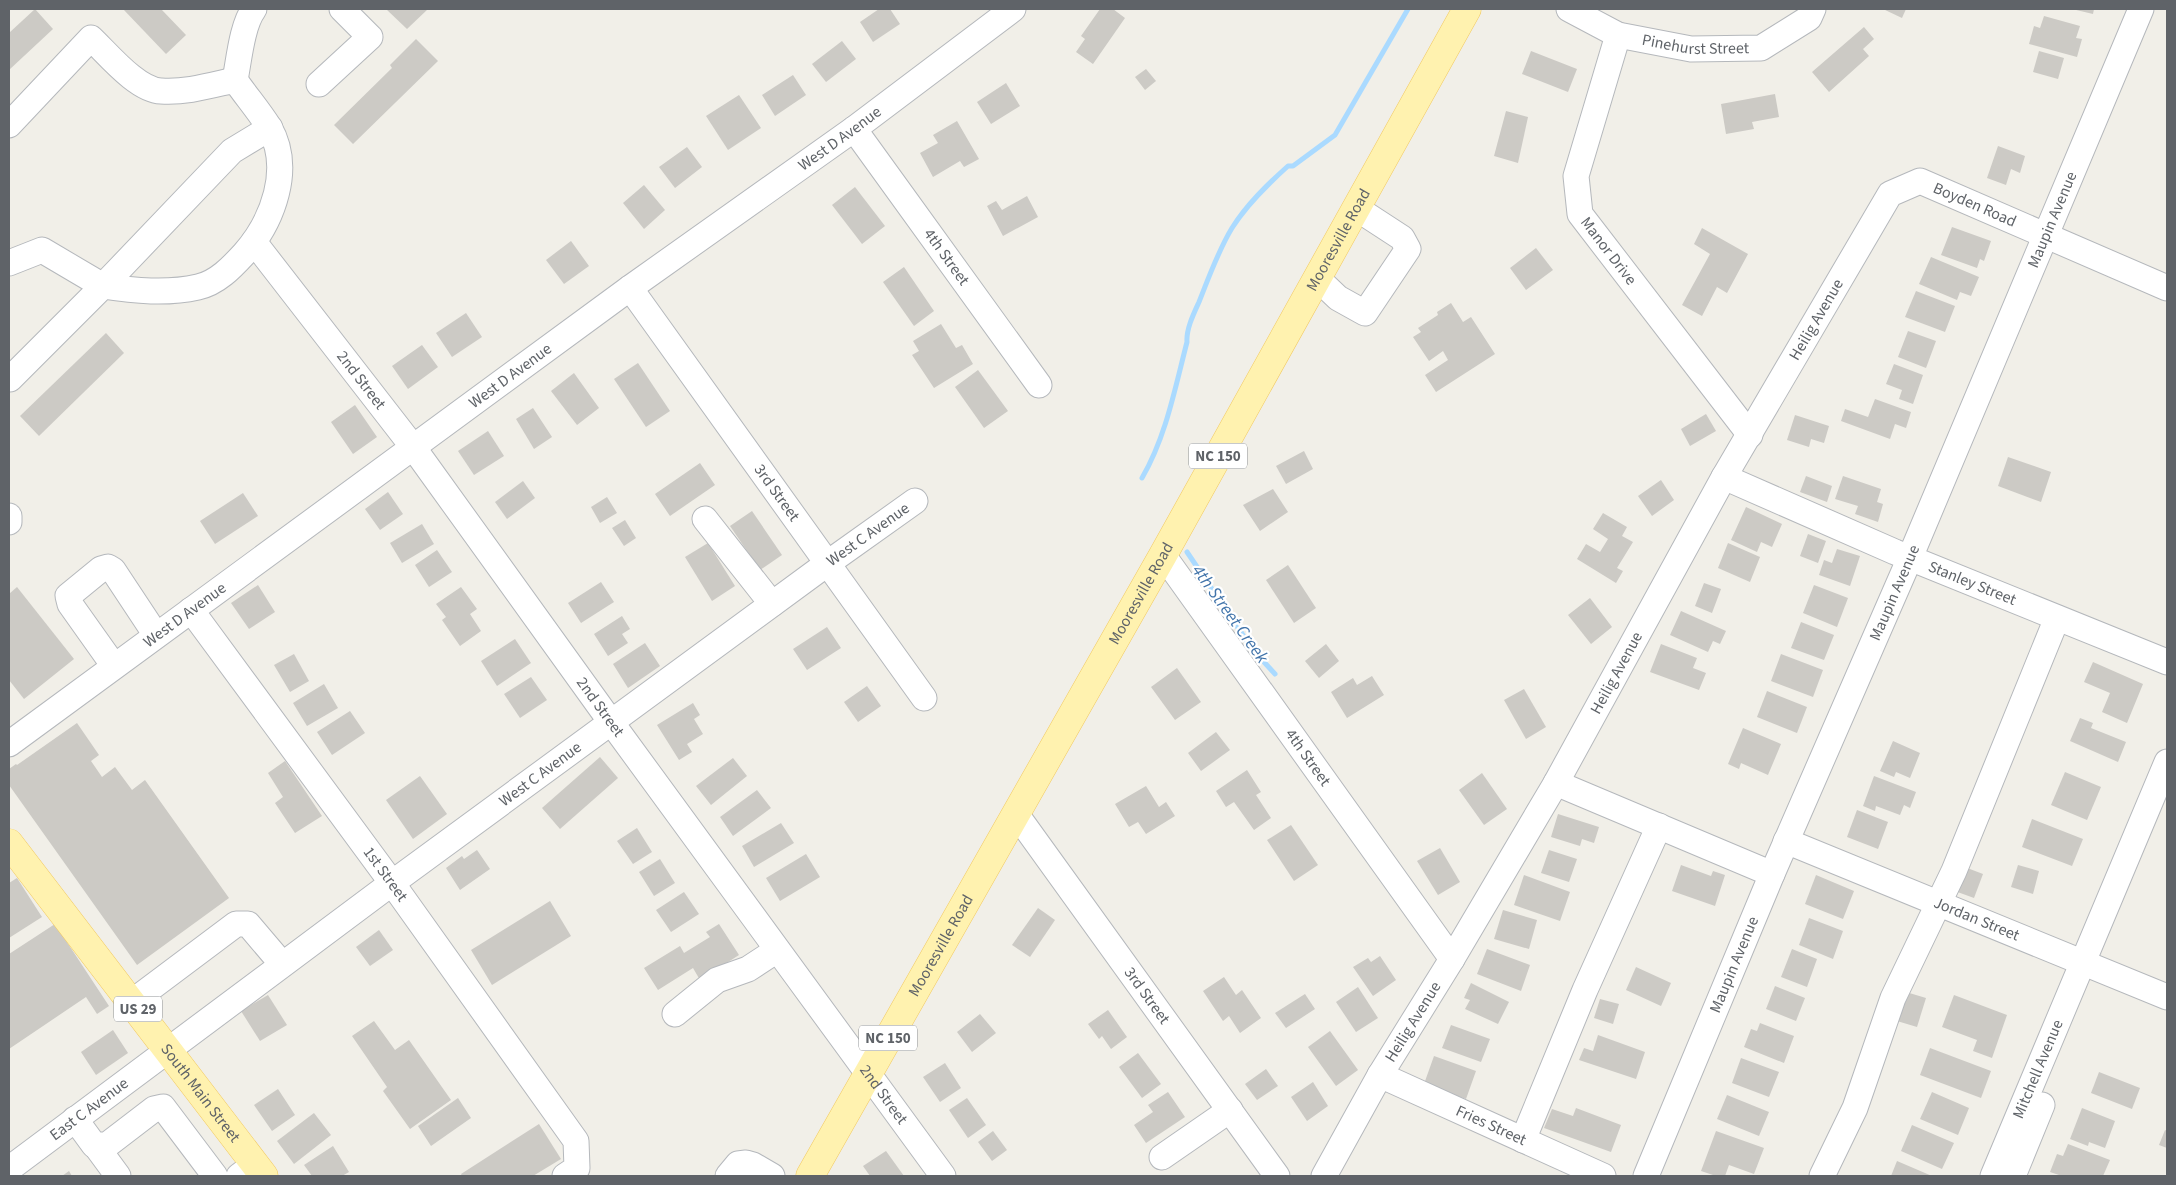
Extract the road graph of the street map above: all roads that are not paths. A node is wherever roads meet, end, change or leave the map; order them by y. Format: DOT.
graph roads {
  1 [pos="254,9"];
  2 [pos="342,9"];
  3 [pos="1013,9"];
  4 [pos="1467,9"];
  5 [pos="1569,9"];
  6 [pos="1813,9"];
  7 [pos="2141,9"];
  8 [pos="1618,35"];
  9 [pos="235,80"];
  10 [pos="319,84"];
  11 [pos="9,125"];
  12 [pos="270,128"];
  13 [pos="854,128"];
  14 [pos="1920,181"];
  15 [pos="1356,208"];
  16 [pos="2045,234"];
  17 [pos="254,242"];
  18 [pos="9,263"];
  19 [pos="1317,278"];
  20 [pos="103,286"];
  21 [pos="630,288"];
  22 [pos="2167,288"];
  23 [pos="10,380"];
  24 [pos="1039,385"];
  25 [pos="1750,435"];
  26 [pos="413,448"];
  27 [pos="1724,477"];
  28 [pos="915,501"];
  29 [pos="9,516"];
  30 [pos="705,519"];
  31 [pos="9,522"];
  32 [pos="1164,555"];
  33 [pos="1910,558"];
  34 [pos="828,563"];
  35 [pos="772,604"];
  36 [pos="192,610"];
  37 [pos="2057,618"];
  38 [pos="156,635"];
  39 [pos="2167,662"];
  40 [pos="114,666"];
  41 [pos="924,698"];
  42 [pos="611,722"];
  43 [pos="10,740"];
  44 [pos="2167,762"];
  45 [pos="1556,783"];
  46 [pos="1016,814"];
  47 [pos="1659,826"];
  48 [pos="1786,841"];
  49 [pos="11,851"];
  50 [pos="1772,874"];
  51 [pos="392,883"];
  52 [pos="1938,903"];
  53 [pos="777,950"];
  54 [pos="1452,959"];
  55 [pos="2084,962"];
  56 [pos="282,964"];
  57 [pos="2167,997"];
  58 [pos="132,1002"];
  59 [pos="675,1014"];
  60 [pos="168,1048"];
  61 [pos="867,1073"];
  62 [pos="1380,1075"];
  63 [pos="1230,1110"];
  64 [pos="75,1119"];
  65 [pos="1523,1140"];
  66 [pos="96,1146"];
  67 [pos="1162,1157"];
  68 [pos="9,1169"];
  69 [pos="253,1172"];
  70 [pos="118,1176"];
  71 [pos="215,1176"];
  72 [pos="565,1176"];
  73 [pos="728,1176"];
  74 [pos="772,1176"];
  75 [pos="810,1176"];
  76 [pos="943,1176"];
  77 [pos="1277,1176"];
  78 [pos="1324,1176"];
  79 [pos="1603,1176"];
  80 [pos="1646,1176"];
  81 [pos="1822,1176"];
  82 [pos="1993,1176"];
  83 [pos="2014,1176"];
  1 -- 9 [label="street"];
  2 -- 10 [label="street"];
  3 -- 13 [label="street, West D Avenue"];
  4 -- 15 [label="main road, Mooresville Road / NC 150"];
  5 -- 8 [label="street, Pinehurst Street"];
  6 -- 8 [label="street, Pinehurst Street"];
  7 -- 16 [label="street, Maupin Avenue"];
  8 -- 25 [label="street, Manor Drive"];
  9 -- 11 [label="street"];
  9 -- 12 [label="street"];
  12 -- 17 [label="street"];
  12 -- 20 [label="street"];
  13 -- 21 [label="street, West D Avenue"];
  13 -- 24 [label="street, 4th Street"];
  14 -- 16 [label="street, Boyden Road"];
  14 -- 25 [label="street, Heilig Avenue"];
  15 -- 19 [label="main road, Mooresville Road / NC 150"];
  15 -- 19 [label="street"];
  16 -- 22 [label="street, Boyden Road"];
  16 -- 33 [label="street, Maupin Avenue"];
  17 -- 20 [label="street"];
  17 -- 26 [label="street, 2nd Street"];
  18 -- 20 [label="street"];
  19 -- 32 [label="main road, Mooresville Road / NC 150"];
  20 -- 23 [label="street"];
  21 -- 26 [label="street, West D Avenue"];
  21 -- 34 [label="street, 3rd Street"];
  25 -- 27 [label="street, Heilig Avenue"];
  26 -- 36 [label="street, West D Avenue"];
  26 -- 42 [label="street, 2nd Street"];
  27 -- 33 [label="street, Stanley Street"];
  27 -- 45 [label="street, Heilig Avenue"];
  28 -- 34 [label="street, West C Avenue"];
  29 -- 31 [label="street"];
  30 -- 35 [label="street"];
  32 -- 46 [label="main road, Mooresville Road / NC 150"];
  32 -- 54 [label="street, 4th Street"];
  33 -- 37 [label="street, Stanley Street"];
  33 -- 48 [label="street, Maupin Avenue"];
  34 -- 35 [label="street, West C Avenue"];
  34 -- 41 [label="street, 3rd Street"];
  35 -- 42 [label="street, West C Avenue"];
  36 -- 38 [label="street, West D Avenue"];
  36 -- 51 [label="street, 1st Street"];
  37 -- 39 [label="street, Stanley Street"];
  37 -- 52 [label="street"];
  38 -- 40 [label="street, West D Avenue"];
  38 -- 40 [label="street"];
  40 -- 43 [label="street, West D Avenue"];
  42 -- 51 [label="street, West C Avenue"];
  42 -- 53 [label="street, 2nd Street"];
  44 -- 55 [label="street, Mitchell Avenue"];
  45 -- 47 [label="street"];
  45 -- 54 [label="street, Heilig Avenue"];
  46 -- 61 [label="main road, Mooresville Road / NC 150"];
  46 -- 63 [label="street, 3rd Street"];
  47 -- 50 [label="street"];
  47 -- 65 [label="street"];
  48 -- 50 [label="street, Maupin Avenue"];
  48 -- 52 [label="street, Jordan Street"];
  49 -- 58 [label="main road, South Main Street / US 29"];
  50 -- 80 [label="street, Maupin Avenue"];
  51 -- 56 [label="street, West C Avenue"];
  51 -- 72 [label="street, 1st Street"];
  52 -- 55 [label="street, Jordan Street"];
  52 -- 81 [label="street"];
  53 -- 59 [label="street"];
  53 -- 61 [label="street, 2nd Street"];
  54 -- 62 [label="street, Heilig Avenue"];
  55 -- 57 [label="street, Jordan Street"];
  55 -- 82 [label="street, Mitchell Avenue"];
  55 -- 83 [label="street, Mitchell Avenue"];
  56 -- 58 [label="street"];
  56 -- 60 [label="street, West C Avenue"];
  58 -- 60 [label="main road, South Main Street / US 29"];
  60 -- 64 [label="street, East C Avenue"];
  60 -- 69 [label="main road, South Main Street / US 29"];
  61 -- 75 [label="main road, Mooresville Road / NC 150"];
  61 -- 76 [label="street, 2nd Street"];
  62 -- 65 [label="street, Fries Street"];
  62 -- 78 [label="street, Heilig Avenue"];
  63 -- 67 [label="street"];
  63 -- 77 [label="street, 3rd Street"];
  64 -- 66 [label="street"];
  64 -- 68 [label="street, East C Avenue"];
  65 -- 79 [label="street, Fries Street"];
  66 -- 70 [label="street"];
  66 -- 71 [label="street"];
  73 -- 74 [label="street"];
}
